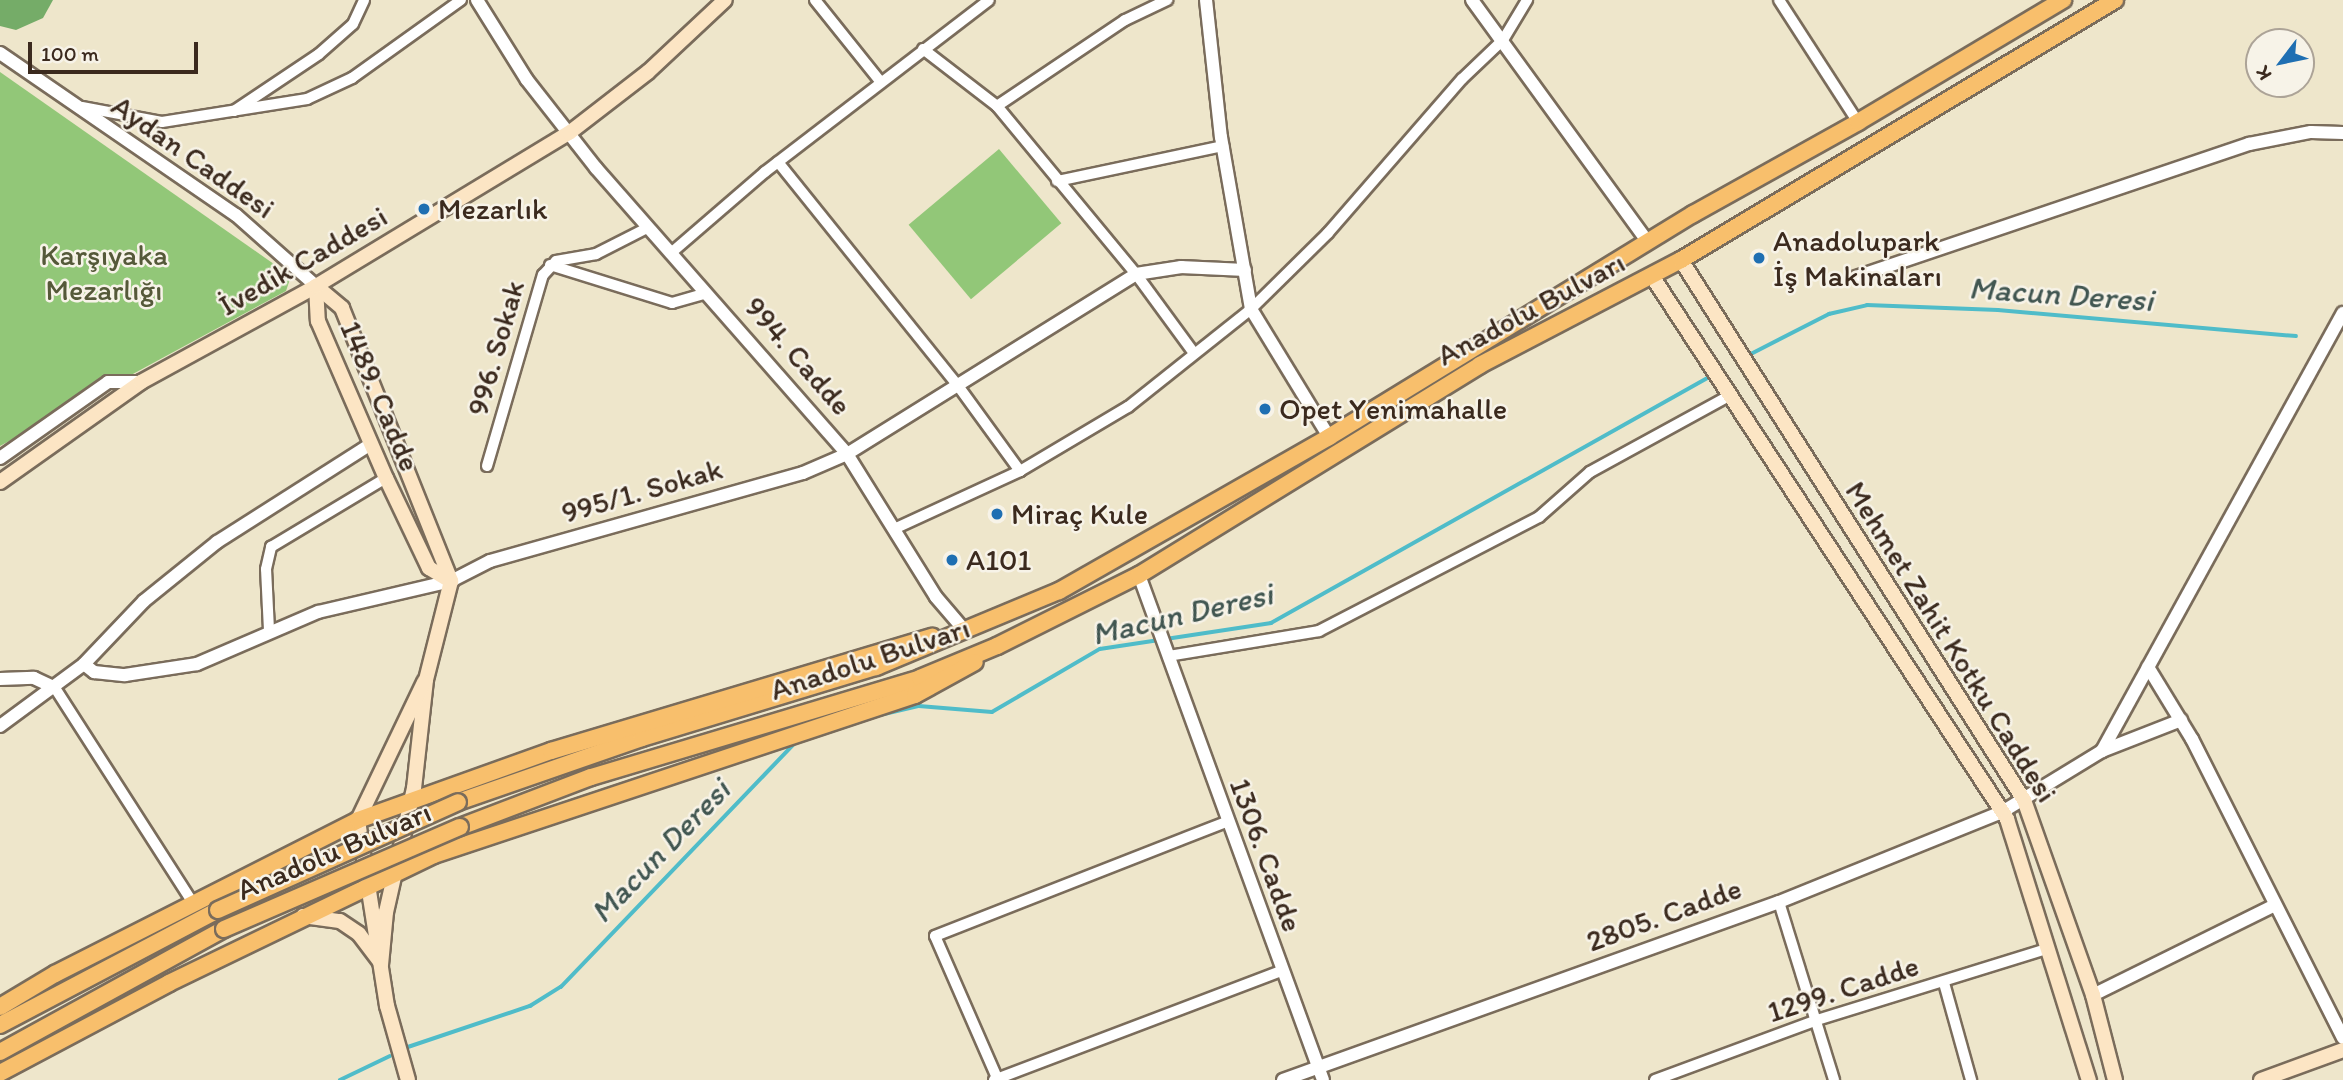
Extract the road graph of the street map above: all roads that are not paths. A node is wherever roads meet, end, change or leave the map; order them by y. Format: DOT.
graph roads {
  1 [pos="364,0"];
  2 [pos="461,0"];
  3 [pos="477,0"];
  4 [pos="725,0"];
  5 [pos="815,0"];
  6 [pos="989,0"];
  7 [pos="1167,0"];
  8 [pos="1206,0"];
  9 [pos="1472,0"];
  10 [pos="1527,0"];
  11 [pos="1779,0"];
  12 [pos="2063,0"];
  13 [pos="2115,0"];
  14 [pos="1503,40"];
  15 [pos="923,50"];
  16 [pos="0,53"];
  17 [pos="880,81"];
  18 [pos="75,106"];
  19 [pos="997,106"];
  20 [pos="228,115"];
  21 [pos="1858,122"];
  22 [pos="569,132"];
  23 [pos="2343,133"];
  24 [pos="1223,146"];
  25 [pos="778,162"];
  26 [pos="1057,181"];
  27 [pos="647,228"];
  28 [pos="1648,242"];
  29 [pos="671,253"];
  30 [pos="1681,260"];
  31 [pos="550,265"];
  32 [pos="1245,270"];
  33 [pos="1136,274"];
  34 [pos="1652,276"];
  35 [pos="1856,277"];
  36 [pos="316,286"];
  37 [pos="707,293"];
  38 [pos="1251,309"];
  39 [pos="2343,313"];
  40 [pos="1193,352"];
  41 [pos="141,382"];
  42 [pos="956,383"];
  43 [pos="1729,396"];
  44 [pos="390,434"];
  45 [pos="1329,437"];
  46 [pos="371,444"];
  47 [pos="847,454"];
  48 [pos="0,458"];
  49 [pos="487,466"];
  50 [pos="1020,471"];
  51 [pos="386,478"];
  52 [pos="0,482"];
  53 [pos="894,529"];
  54 [pos="1139,575"];
  55 [pos="451,581"];
  56 [pos="269,630"];
  57 [pos="965,631"];
  58 [pos="997,646"];
  59 [pos="1166,651"];
  60 [pos="85,664"];
  61 [pos="2148,667"];
  62 [pos="0,679"];
  63 [pos="426,680"];
  64 [pos="55,688"];
  65 [pos="2181,720"];
  66 [pos="0,726"];
  67 [pos="2102,751"];
  68 [pos="2024,800"];
  69 [pos="410,802"];
  70 [pos="2002,812"];
  71 [pos="358,820"];
  72 [pos="1226,822"];
  73 [pos="394,873"];
  74 [pos="366,886"];
  75 [pos="1779,902"];
  76 [pos="192,903"];
  77 [pos="2276,905"];
  78 [pos="303,916"];
  79 [pos="2047,950"];
  80 [pos="382,965"];
  81 [pos="1282,971"];
  82 [pos="1944,983"];
  83 [pos="2093,995"];
  84 [pos="0,1007"];
  85 [pos="1817,1020"];
  86 [pos="0,1025"];
  87 [pos="2343,1038"];
  88 [pos="2343,1050"];
  89 [pos="0,1052"];
  90 [pos="1318,1067"];
  91 [pos="0,1073"];
  92 [pos="996,1079"];
  93 [pos="408,1080"];
  94 [pos="1283,1080"];
  95 [pos="1323,1080"];
  96 [pos="1655,1080"];
  97 [pos="1834,1080"];
  98 [pos="1971,1080"];
  99 [pos="2089,1080"];
  100 [pos="2115,1080"];
  101 [pos="2261,1080"];
  1 -- 20 [label="street"];
  2 -- 20 [label="street"];
  3 -- 22 [label="street, 994. Cadde"];
  4 -- 22 [label="main road, İvedik Caddesi"];
  5 -- 17 [label="street"];
  6 -- 15 [label="street"];
  7 -- 19 [label="street"];
  8 -- 24 [label="street"];
  9 -- 14 [label="street"];
  10 -- 14 [label="street"];
  11 -- 21 [label="street"];
  12 -- 21 [label="main road, Anadolu Bulvarı"];
  13 -- 30 [label="main road, Anadolu Bulvarı"];
  14 -- 28 [label="street"];
  14 -- 38 [label="street"];
  15 -- 17 [label="street"];
  15 -- 19 [label="street"];
  16 -- 18 [label="street, Aydan Caddesi"];
  17 -- 25 [label="street"];
  18 -- 20 [label="street"];
  18 -- 36 [label="street, Aydan Caddesi"];
  19 -- 26 [label="street"];
  21 -- 28 [label="main road, Anadolu Bulvarı"];
  22 -- 27 [label="street, 994. Cadde"];
  22 -- 36 [label="main road, İvedik Caddesi"];
  23 -- 35 [label="street"];
  24 -- 26 [label="street"];
  24 -- 32 [label="street"];
  25 -- 29 [label="street"];
  25 -- 42 [label="street"];
  26 -- 33 [label="street"];
  27 -- 29 [label="street, 994. Cadde"];
  27 -- 31 [label="street, 996. Sokak"];
  28 -- 45 [label="main road, Anadolu Bulvarı"];
  29 -- 37 [label="street, 994. Cadde"];
  30 -- 34 [label="main road, Anadolu Bulvarı"];
  30 -- 68 [label="main road, Mehmet Zahit Kotku Caddesi"];
  31 -- 37 [label="street"];
  31 -- 49 [label="street, 996. Sokak"];
  32 -- 33 [label="street"];
  32 -- 38 [label="street"];
  33 -- 40 [label="street"];
  33 -- 42 [label="street, 995/1. Sokak"];
  34 -- 43 [label="main road, Mehmet Zahit Kotku Caddesi"];
  34 -- 54 [label="main road, Anadolu Bulvarı"];
  36 -- 41 [label="main road, İvedik Caddesi"];
  36 -- 44 [label="main road, 1489. Cadde"];
  36 -- 46 [label="main road, 1489. Cadde"];
  37 -- 47 [label="street, 994. Cadde"];
  38 -- 40 [label="street"];
  38 -- 45 [label="street"];
  39 -- 61 [label="street"];
  40 -- 50 [label="street"];
  41 -- 48 [label="street"];
  41 -- 52 [label="main road, İvedik Caddesi"];
  42 -- 47 [label="street, 995/1. Sokak"];
  42 -- 50 [label="street"];
  43 -- 59 [label="street"];
  43 -- 70 [label="main road, Mehmet Zahit Kotku Caddesi"];
  44 -- 46 [label="main road"];
  44 -- 55 [label="main road, 1489. Cadde"];
  45 -- 57 [label="main road, Anadolu Bulvarı"];
  46 -- 51 [label="main road, 1489. Cadde"];
  46 -- 60 [label="street"];
  47 -- 53 [label="street, 994. Cadde"];
  47 -- 55 [label="street, 995/1. Sokak"];
  50 -- 53 [label="street"];
  51 -- 55 [label="main road, 1489. Cadde"];
  51 -- 56 [label="street"];
  53 -- 57 [label="street, 994. Cadde"];
  54 -- 58 [label="main road, Anadolu Bulvarı"];
  54 -- 59 [label="street, 1306. Cadde"];
  55 -- 56 [label="street, 995/1. Sokak"];
  55 -- 63 [label="main road"];
  56 -- 60 [label="street, 995/1. Sokak"];
  57 -- 69 [label="main road"];
  57 -- 86 [label="main road, Anadolu Bulvarı, bridge"];
  58 -- 73 [label="main road"];
  58 -- 89 [label="main road, Anadolu Bulvarı, bridge"];
  59 -- 72 [label="street, 1306. Cadde"];
  60 -- 64 [label="street"];
  61 -- 65 [label="street"];
  61 -- 67 [label="street"];
  62 -- 64 [label="street"];
  63 -- 69 [label="main road"];
  63 -- 71 [label="main road"];
  64 -- 66 [label="street"];
  64 -- 76 [label="street"];
  65 -- 67 [label="street, 2805. Cadde"];
  65 -- 77 [label="street"];
  67 -- 68 [label="street, 2805. Cadde"];
  68 -- 70 [label="street, 2805. Cadde"];
  68 -- 83 [label="main road, Mehmet Zahit Kotku Caddesi"];
  69 -- 71 [label="main road"];
  69 -- 73 [label="main road"];
  70 -- 75 [label="street, 2805. Cadde"];
  70 -- 79 [label="main road, Mehmet Zahit Kotku Caddesi"];
  71 -- 74 [label="main road"];
  71 -- 76 [label="main road"];
  72 -- 81 [label="street, 1306. Cadde"];
  72 -- 92 [label="street"];
  73 -- 74 [label="main road"];
  73 -- 80 [label="main road"];
  74 -- 78 [label="main road"];
  74 -- 80 [label="main road"];
  75 -- 85 [label="street"];
  75 -- 90 [label="street, 2805. Cadde"];
  76 -- 84 [label="main road"];
  77 -- 83 [label="street"];
  77 -- 87 [label="street"];
  78 -- 80 [label="main road"];
  78 -- 91 [label="main road"];
  79 -- 82 [label="street, 1299. Cadde"];
  79 -- 99 [label="main road, Mehmet Zahit Kotku Caddesi"];
  80 -- 93 [label="main road"];
  81 -- 90 [label="street, 1306. Cadde"];
  81 -- 92 [label="street"];
  82 -- 85 [label="street, 1299. Cadde"];
  82 -- 98 [label="street"];
  83 -- 100 [label="main road, Mehmet Zahit Kotku Caddesi"];
  85 -- 96 [label="street, 1299. Cadde"];
  85 -- 97 [label="street"];
  88 -- 101 [label="main road"];
  90 -- 94 [label="street, 2805. Cadde"];
  90 -- 95 [label="street, 1306. Cadde"];
}
